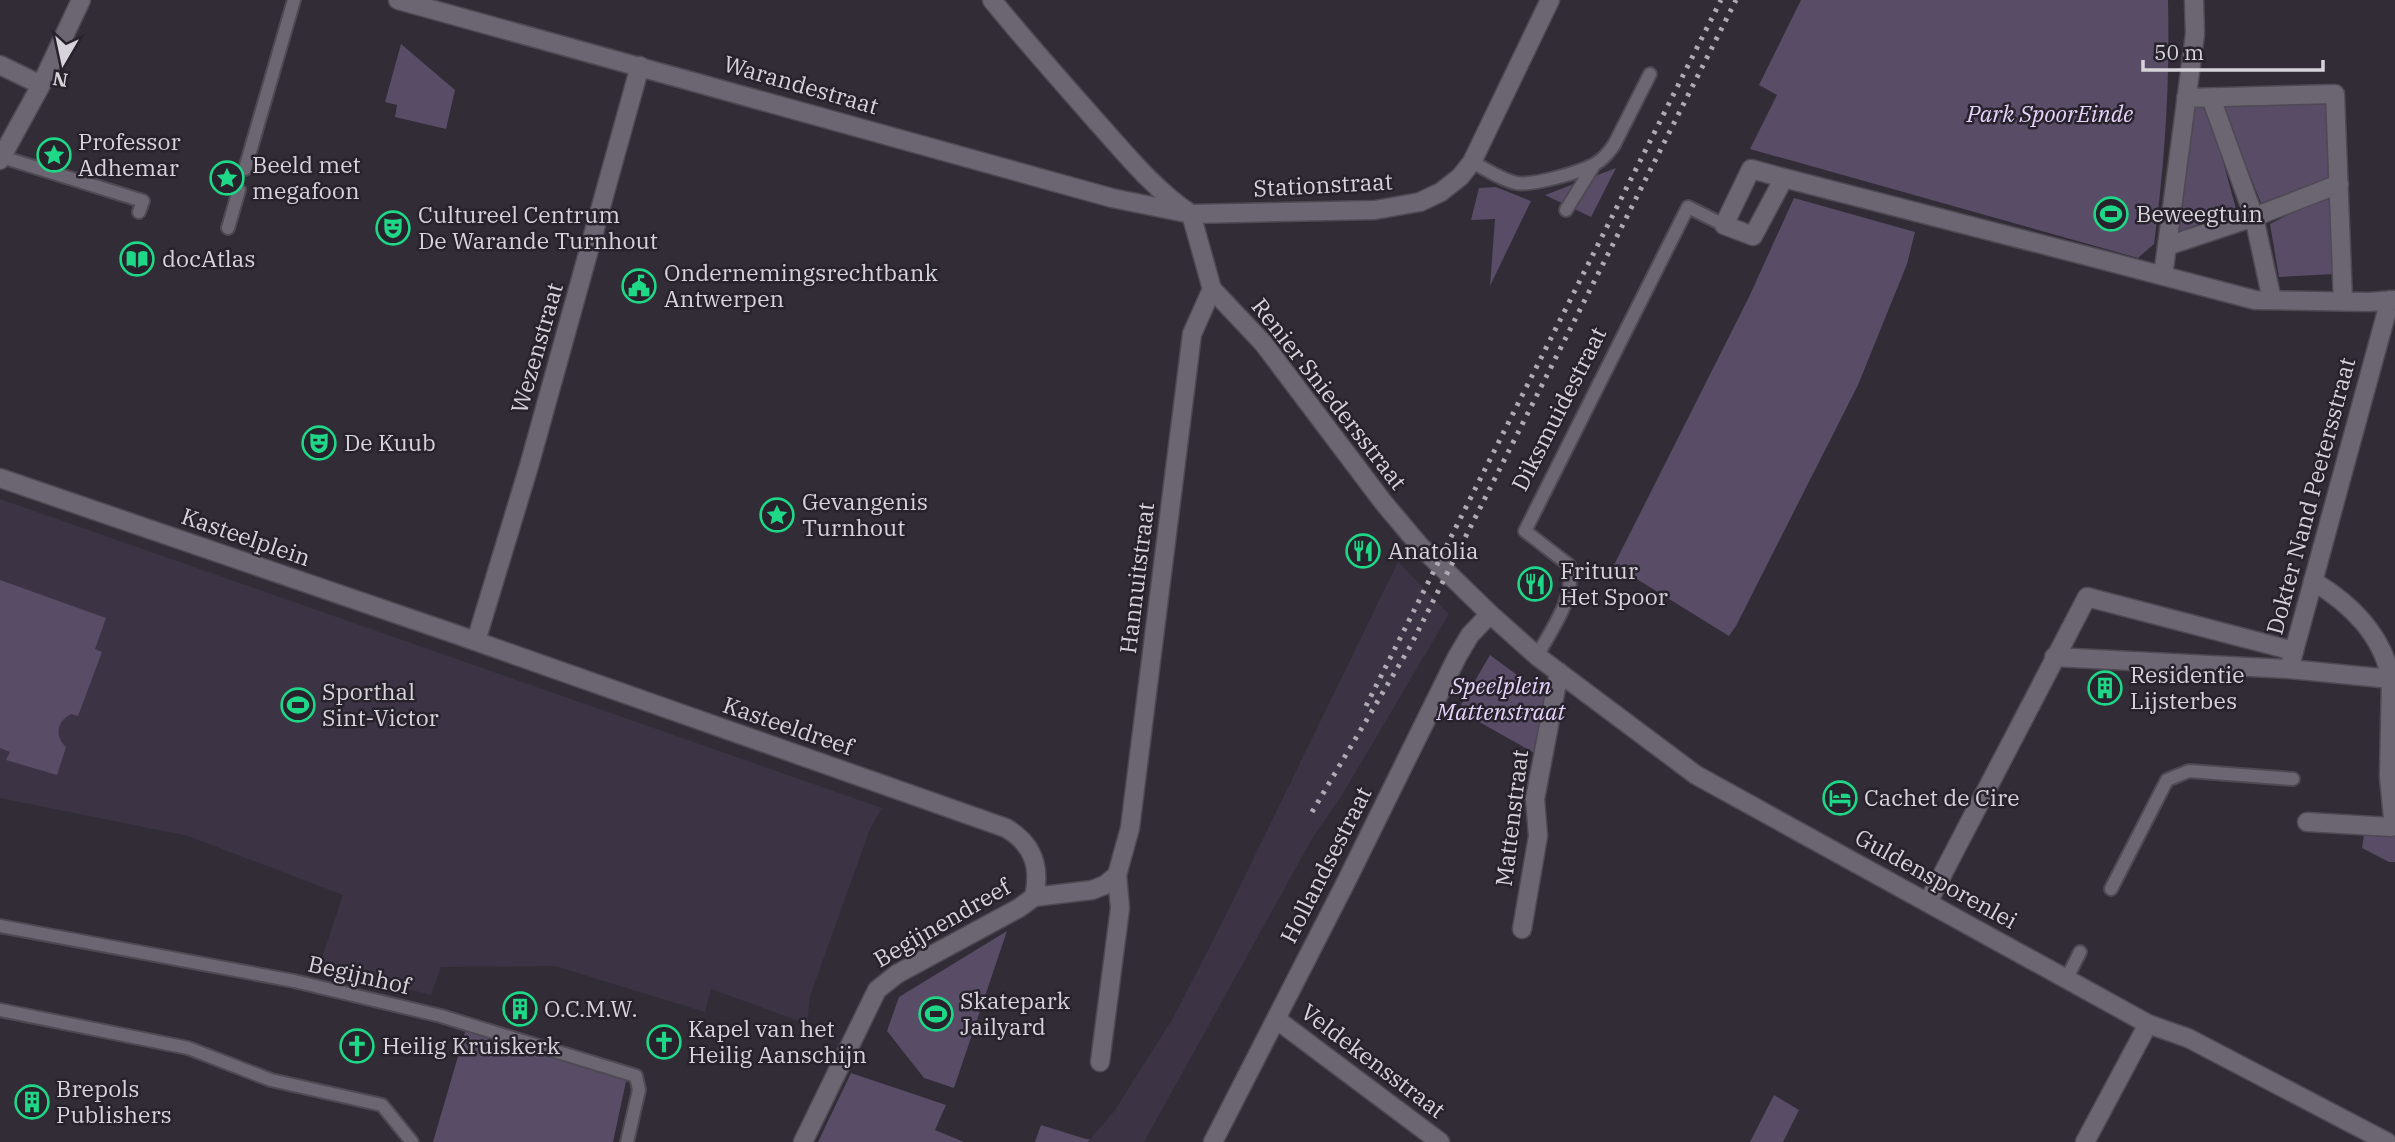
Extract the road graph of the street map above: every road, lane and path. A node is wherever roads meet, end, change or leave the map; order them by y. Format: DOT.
graph roads {
  1 [pos="81,0"];
  2 [pos="293,0"];
  3 [pos="992,0"];
  4 [pos="1550,0"];
  5 [pos="2194,0"];
  6 [pos="410,2"];
  7 [pos="0,65"];
  8 [pos="640,66"];
  9 [pos="1650,74"];
  10 [pos="41,85"];
  11 [pos="2186,98"];
  12 [pos="2211,98"];
  13 [pos="1,159"];
  14 [pos="1472,162"];
  15 [pos="1594,165"];
  16 [pos="245,169"];
  17 [pos="1784,178"];
  18 [pos="2339,184"];
  19 [pos="239,190"];
  20 [pos="1566,210"];
  21 [pos="139,212"];
  22 [pos="1191,214"];
  23 [pos="2254,217"];
  24 [pos="1724,225"];
  25 [pos="228,228"];
  26 [pos="2167,246"];
  27 [pos="2163,276"];
  28 [pos="1212,289"];
  29 [pos="2273,300"];
  30 [pos="2393,300"];
  31 [pos="2343,301"];
  32 [pos="0,478"];
  33 [pos="2313,581"];
  34 [pos="1490,614"];
  35 [pos="476,641"];
  36 [pos="1537,656"];
  37 [pos="2054,657"];
  38 [pos="2292,660"];
  39 [pos="1559,672"];
  40 [pos="2393,675"];
  41 [pos="2293,779"];
  42 [pos="2307,822"];
  43 [pos="1117,875"];
  44 [pos="2111,889"];
  45 [pos="1034,897"];
  46 [pos="1928,902"];
  47 [pos="0,926"];
  48 [pos="1522,929"];
  49 [pos="2080,952"];
  50 [pos="2066,980"];
  51 [pos="0,1010"];
  52 [pos="1276,1019"];
  53 [pos="2148,1024"];
  54 [pos="1100,1062"];
  55 [pos="412,1142"];
  56 [pos="627,1142"];
  57 [pos="803,1142"];
  58 [pos="1213,1142"];
  59 [pos="1440,1142"];
  60 [pos="2085,1142"];
  61 [pos="2387,1142"];
  1 -- 10 [label="street"];
  2 -- 16 [label="lane"];
  3 -- 22 [label="street"];
  4 -- 14 [label="street, Stationstraat"];
  5 -- 11 [label="street"];
  6 -- 8 [label="street, Warandestraat"];
  7 -- 10 [label="street"];
  8 -- 22 [label="street, Warandestraat"];
  8 -- 35 [label="street, Wezenstraat"];
  9 -- 15 [label="lane"];
  10 -- 13 [label="street"];
  11 -- 12 [label="street"];
  11 -- 26 [label="street"];
  12 -- 18 [label="street"];
  12 -- 23 [label="street"];
  13 -- 21 [label="lane"];
  14 -- 15 [label="lane"];
  14 -- 22 [label="street, Stationstraat"];
  15 -- 20 [label="lane"];
  17 -- 24 [label="street"];
  17 -- 24 [label="street, Diksmuidestraat"];
  17 -- 27 [label="street"];
  18 -- 23 [label="street"];
  18 -- 31 [label="street"];
  19 -- 25 [label="lane"];
  22 -- 28 [label="street, Renier Sniedersstraat"];
  23 -- 26 [label="street"];
  23 -- 29 [label="street"];
  24 -- 36 [label="lane, Diksmuidestraat"];
  26 -- 27 [label="street"];
  27 -- 29 [label="street"];
  28 -- 34 [label="street, Renier Sniedersstraat"];
  28 -- 43 [label="street, Hannuitstraat"];
  29 -- 31 [label="street"];
  30 -- 31 [label="street"];
  30 -- 33 [label="street, Dokter Nand Peetersstraat"];
  32 -- 35 [label="street, Kasteelplein"];
  33 -- 38 [label="street, Dokter Nand Peetersstraat"];
  33 -- 40 [label="street"];
  34 -- 36 [label="street, Guldensporenlei"];
  34 -- 52 [label="street, Hollandsestraat"];
  35 -- 45 [label="street, Kasteeldreef"];
  36 -- 39 [label="street, Guldensporenlei"];
  37 -- 38 [label="street"];
  37 -- 38 [label="street, Dokter Nand Peetersstraat"];
  37 -- 46 [label="street, Dokter Nand Peetersstraat"];
  38 -- 40 [label="street"];
  39 -- 46 [label="street, Guldensporenlei"];
  39 -- 48 [label="street, Mattenstraat"];
  40 -- 42 [label="street"];
  41 -- 44 [label="lane"];
  43 -- 45 [label="street"];
  43 -- 54 [label="street, Hannuitstraat"];
  45 -- 57 [label="street, Begijnendreef"];
  46 -- 50 [label="street, Guldensporenlei"];
  47 -- 56 [label="lane, Begijnhof"];
  49 -- 50 [label="lane"];
  50 -- 53 [label="street, Guldensporenlei"];
  51 -- 55 [label="lane"];
  52 -- 58 [label="street, Hollandsestraat"];
  52 -- 59 [label="street, Veldekensstraat"];
  53 -- 60 [label="street"];
  53 -- 61 [label="street, Guldensporenlei"];
}
